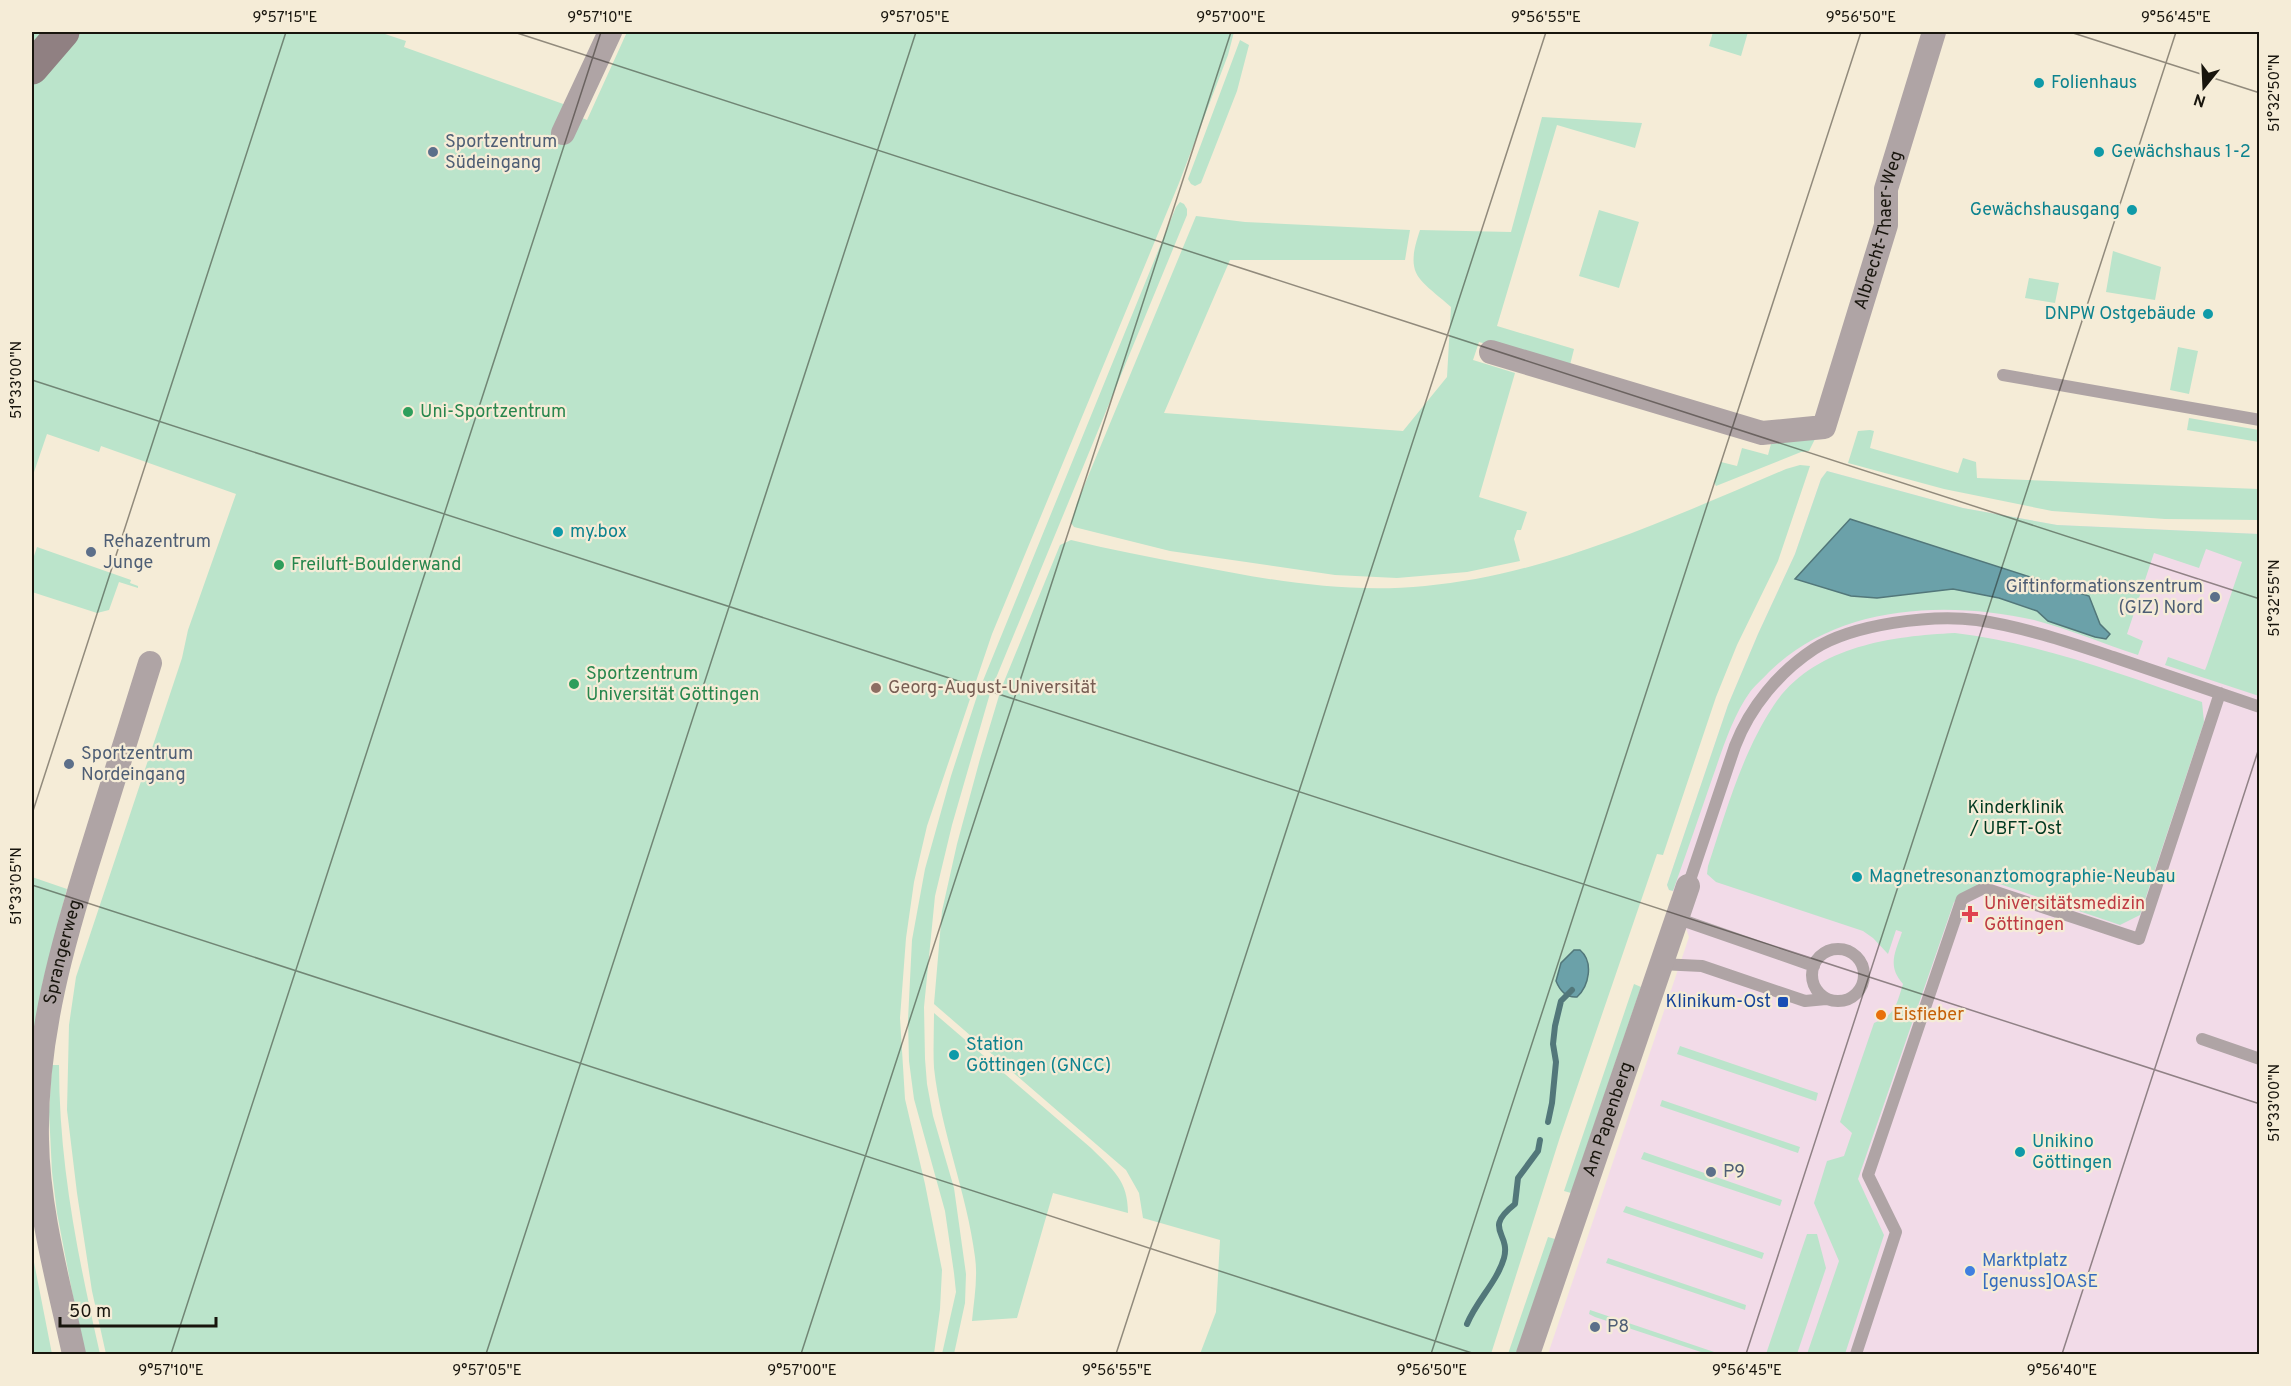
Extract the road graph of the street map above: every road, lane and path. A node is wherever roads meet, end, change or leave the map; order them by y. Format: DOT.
graph roads {
  1 [pos="63,32"];
  2 [pos="610,32"];
  3 [pos="1934,32"];
  4 [pos="32,68"];
  5 [pos="563,133"];
  6 [pos="1491,352"];
  7 [pos="2003,375"];
  8 [pos="2259,420"];
  9 [pos="150,663"];
  10 [pos="2220,693"];
  11 [pos="2259,706"];
  12 [pos="1688,886"];
  13 [pos="1676,918"];
  14 [pos="1660,964"];
  15 [pos="1814,966"];
  16 [pos="1826,999"];
  17 [pos="2202,1039"];
  18 [pos="2259,1059"];
  19 [pos="74,1354"];
  20 [pos="1528,1354"];
  21 [pos="1856,1354"];
  1 -- 4 [label="street"];
  2 -- 5 [label="street"];
  3 -- 6 [label="street, Albrecht-Thaer-Weg"];
  7 -- 8 [label="lane"];
  9 -- 19 [label="street, Sprangerweg"];
  10 -- 11 [label="lane"];
  10 -- 12 [label="lane"];
  10 -- 21 [label="lane"];
  12 -- 13 [label="street, Am Papenberg"];
  13 -- 14 [label="street, Am Papenberg"];
  13 -- 15 [label="lane"];
  14 -- 16 [label="lane"];
  14 -- 20 [label="street, Am Papenberg"];
  15 -- 16 [label="lane"];
  15 -- 16 [label="lane"];
  17 -- 18 [label="lane"];
}
